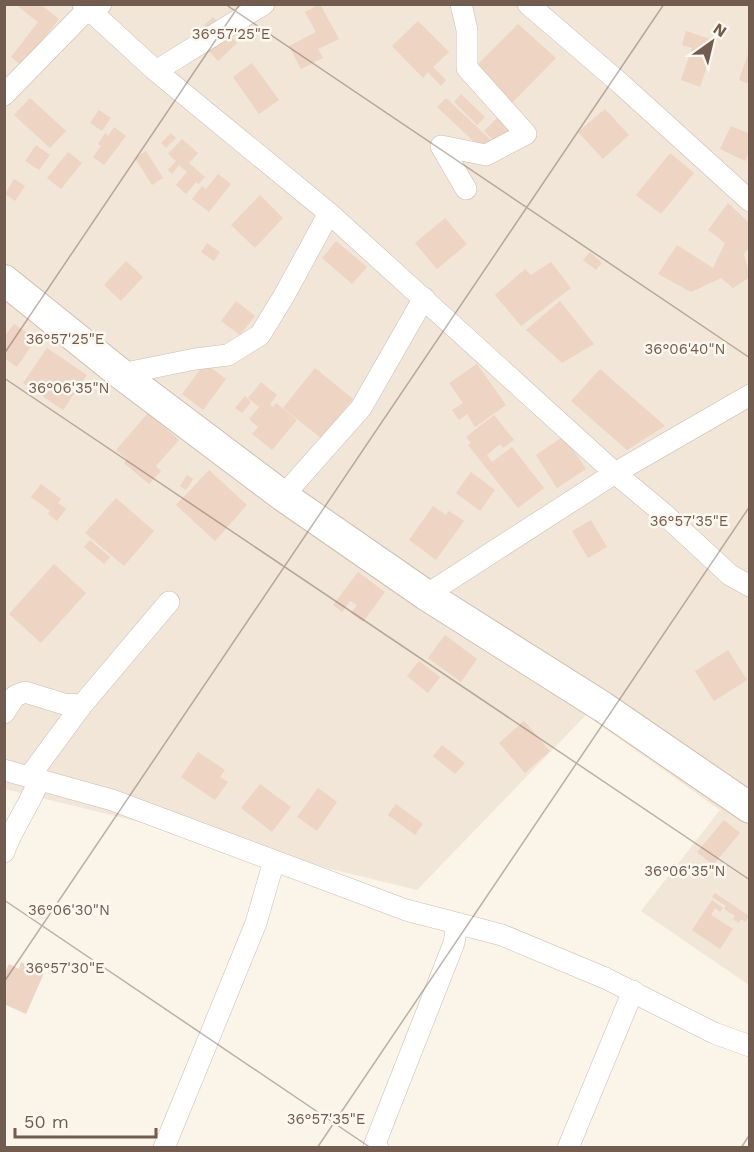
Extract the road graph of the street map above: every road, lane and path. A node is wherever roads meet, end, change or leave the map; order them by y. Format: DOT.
graph roads {
  1 [pos="264,4"];
  2 [pos="461,4"];
  3 [pos="528,4"];
  4 [pos="91,6"];
  5 [pos="156,71"];
  6 [pos="4,95"];
  7 [pos="466,189"];
  8 [pos="748,192"];
  9 [pos="329,213"];
  10 [pos="4,280"];
  11 [pos="424,298"];
  12 [pos="121,374"];
  13 [pos="750,395"];
  14 [pos="615,473"];
  15 [pos="283,496"];
  16 [pos="750,586"];
  17 [pos="426,595"];
  18 [pos="169,602"];
  19 [pos="82,705"];
  20 [pos="4,713"];
  21 [pos="4,770"];
  22 [pos="34,778"];
  23 [pos="750,808"];
  24 [pos="4,852"];
  25 [pos="274,861"];
  26 [pos="457,924"];
  27 [pos="633,991"];
  28 [pos="750,1046"];
  29 [pos="164,1148"];
  30 [pos="378,1148"];
  31 [pos="568,1148"];
  1 -- 5 [label="street"];
  2 -- 7 [label="street"];
  3 -- 8 [label="street"];
  4 -- 5 [label="street"];
  4 -- 6 [label="street"];
  5 -- 9 [label="street"];
  9 -- 11 [label="street"];
  9 -- 12 [label="street"];
  10 -- 12 [label="street"];
  11 -- 14 [label="street"];
  11 -- 15 [label="street"];
  12 -- 15 [label="street"];
  13 -- 14 [label="street"];
  14 -- 16 [label="street"];
  14 -- 17 [label="street"];
  15 -- 17 [label="street"];
  17 -- 23 [label="street"];
  18 -- 19 [label="street"];
  19 -- 20 [label="street"];
  19 -- 22 [label="street"];
  21 -- 22 [label="street"];
  22 -- 24 [label="street"];
  22 -- 25 [label="street"];
  25 -- 26 [label="street"];
  25 -- 29 [label="street"];
  26 -- 27 [label="street"];
  26 -- 30 [label="street"];
  27 -- 28 [label="street"];
  27 -- 31 [label="street"];
}
